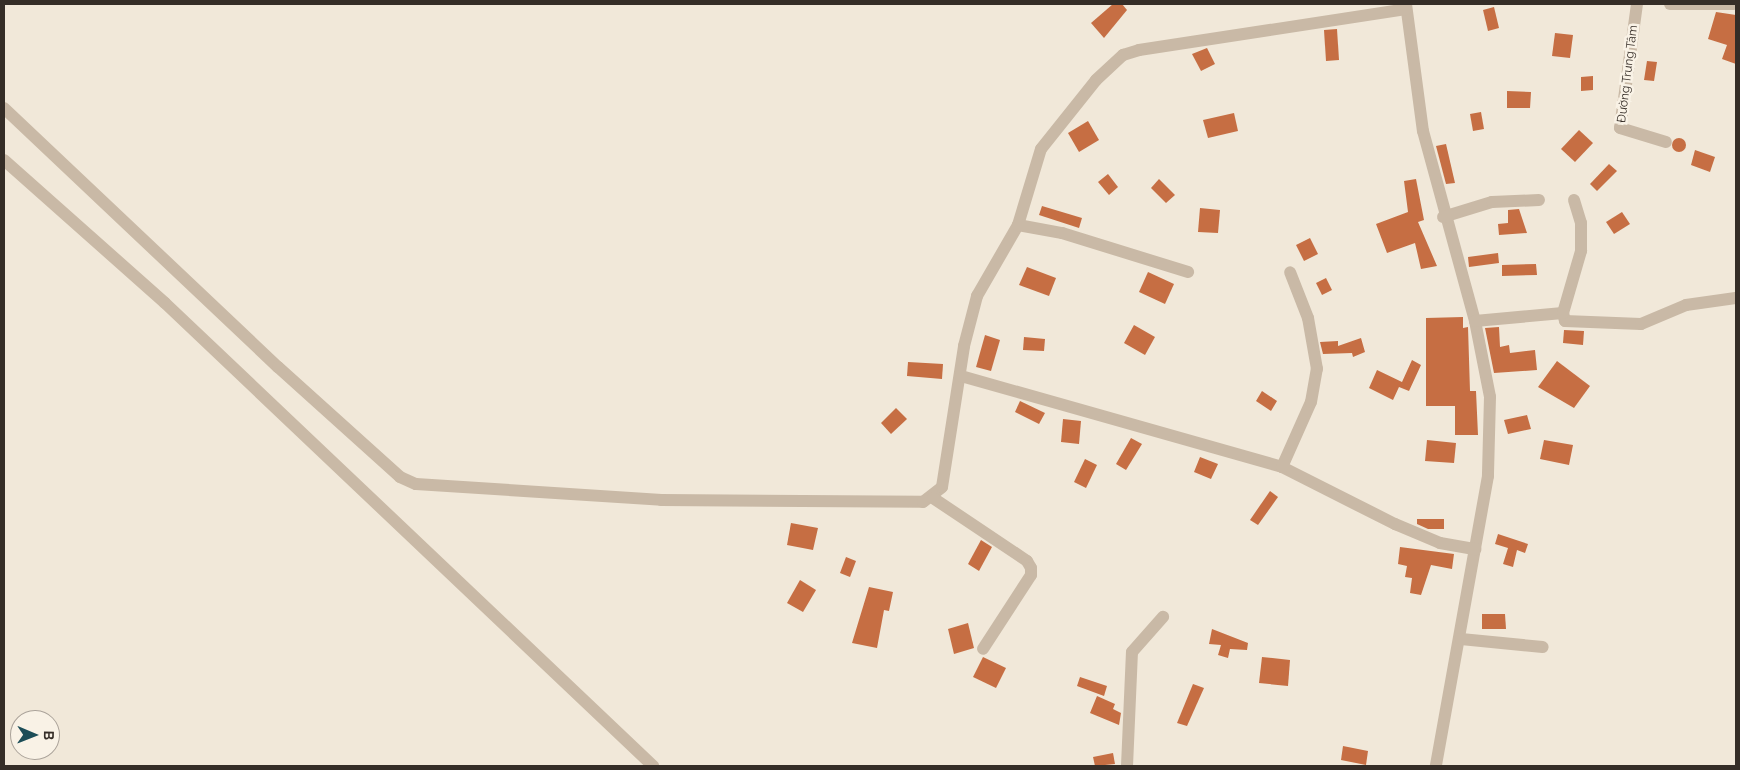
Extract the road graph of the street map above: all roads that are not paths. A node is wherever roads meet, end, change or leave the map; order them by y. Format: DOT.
graph roads {
  1 [pos="1637,4"];
  2 [pos="1670,4"];
  3 [pos="1734,4"];
  4 [pos="1406,5"];
  5 [pos="4,108"];
  6 [pos="1666,142"];
  7 [pos="4,160"];
  8 [pos="1539,200"];
  9 [pos="1574,200"];
  10 [pos="1443,217"];
  11 [pos="1018,225"];
  12 [pos="1188,272"];
  13 [pos="1290,272"];
  14 [pos="1736,298"];
  15 [pos="1563,313"];
  16 [pos="1475,321"];
  17 [pos="961,376"];
  18 [pos="1282,467"];
  19 [pos="933,498"];
  20 [pos="1475,549"];
  21 [pos="1163,617"];
  22 [pos="1461,639"];
  23 [pos="1543,647"];
  24 [pos="983,649"];
  25 [pos="653,766"];
  26 [pos="1127,766"];
  27 [pos="1436,766"];
  1 -- 6 [label="street, Đường Trung Tâm"];
  2 -- 3 [label="street"];
  4 -- 10 [label="street"];
  4 -- 11 [label="street"];
  5 -- 19 [label="street"];
  7 -- 25 [label="street"];
  8 -- 10 [label="street"];
  9 -- 15 [label="street"];
  10 -- 16 [label="street"];
  11 -- 12 [label="street"];
  11 -- 17 [label="street"];
  13 -- 18 [label="street"];
  14 -- 15 [label="street"];
  15 -- 16 [label="street"];
  16 -- 20 [label="street"];
  17 -- 18 [label="street"];
  17 -- 19 [label="street"];
  18 -- 20 [label="street"];
  19 -- 24 [label="street"];
  20 -- 22 [label="street"];
  21 -- 26 [label="street"];
  22 -- 23 [label="street"];
  22 -- 27 [label="street"];
}
